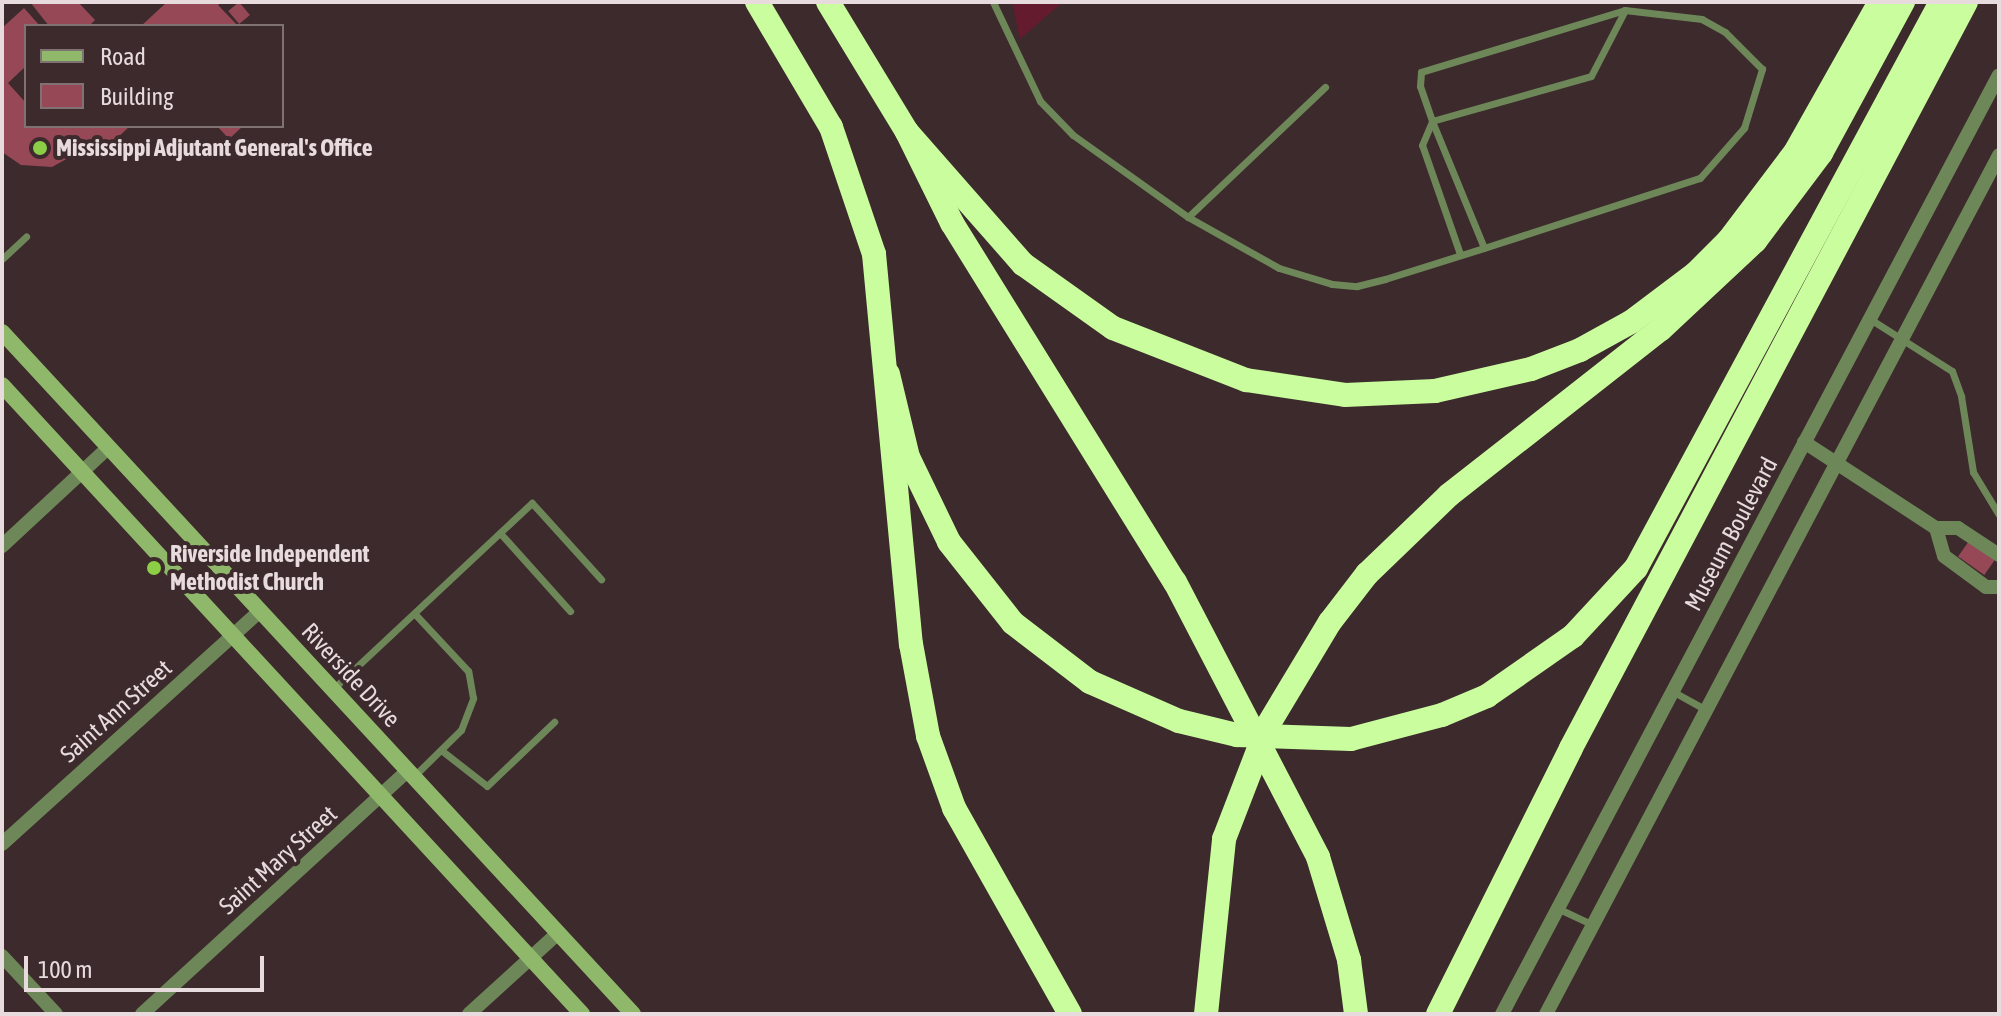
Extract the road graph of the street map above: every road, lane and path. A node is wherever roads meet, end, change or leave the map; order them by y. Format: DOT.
graph roads {
  1 [pos="757,2"];
  2 [pos="828,2"];
  3 [pos="993,2"];
  4 [pos="1880,2"];
  5 [pos="1903,2"];
  6 [pos="1941,2"];
  7 [pos="1966,2"];
  8 [pos="1625,10"];
  9 [pos="1999,75"];
  10 [pos="1325,87"];
  11 [pos="1432,121"];
  12 [pos="907,132"];
  13 [pos="1999,155"];
  14 [pos="1188,217"];
  15 [pos="26,237"];
  16 [pos="1484,248"];
  17 [pos="1460,254"];
  18 [pos="2,259"];
  19 [pos="1870,319"];
  20 [pos="2,332"];
  21 [pos="1903,337"];
  22 [pos="888,374"];
  23 [pos="2,385"];
  24 [pos="1804,442"];
  25 [pos="108,448"];
  26 [pos="1837,461"];
  27 [pos="83,472"];
  28 [pos="1999,515"];
  29 [pos="1936,528"];
  30 [pos="500,533"];
  31 [pos="2,546"];
  32 [pos="1999,555"];
  33 [pos="601,579"];
  34 [pos="1999,587"];
  35 [pos="260,611"];
  36 [pos="570,611"];
  37 [pos="414,613"];
  38 [pos="232,636"];
  39 [pos="332,690"];
  40 [pos="1672,691"];
  41 [pos="1705,709"];
  42 [pos="554,722"];
  43 [pos="441,750"];
  44 [pos="410,774"];
  45 [pos="380,797"];
  46 [pos="2,844"];
  47 [pos="1557,908"];
  48 [pos="1592,924"];
  49 [pos="558,933"];
  50 [pos="2,956"];
  51 [pos="530,958"];
  52 [pos="56,1014"];
  53 [pos="142,1014"];
  54 [pos="469,1014"];
  55 [pos="582,1014"];
  56 [pos="633,1014"];
  57 [pos="1070,1014"];
  58 [pos="1206,1014"];
  59 [pos="1356,1014"];
  60 [pos="1438,1014"];
  61 [pos="1502,1014"];
  62 [pos="1546,1014"];
  1 -- 22 [label="highway"];
  2 -- 12 [label="highway"];
  3 -- 14 [label="lane"];
  4 -- 12 [label="highway"];
  5 -- 58 [label="highway"];
  6 -- 22 [label="highway"];
  7 -- 60 [label="highway"];
  8 -- 11 [label="lane"];
  8 -- 11 [label="lane"];
  8 -- 16 [label="lane"];
  9 -- 19 [label="street, Museum Boulevard"];
  10 -- 14 [label="lane"];
  11 -- 16 [label="lane"];
  11 -- 17 [label="lane"];
  12 -- 59 [label="highway"];
  13 -- 21 [label="street"];
  14 -- 17 [label="lane"];
  15 -- 18 [label="lane"];
  16 -- 17 [label="lane"];
  19 -- 21 [label="lane"];
  19 -- 24 [label="street, Museum Boulevard"];
  20 -- 25 [label="street, Riverside Drive"];
  21 -- 26 [label="street"];
  21 -- 28 [label="lane"];
  22 -- 57 [label="highway"];
  23 -- 27 [label="street"];
  24 -- 26 [label="street"];
  24 -- 40 [label="street, Museum Boulevard"];
  25 -- 27 [label="street"];
  25 -- 35 [label="street, Riverside Drive"];
  26 -- 29 [label="street"];
  26 -- 41 [label="street"];
  27 -- 31 [label="street"];
  27 -- 38 [label="street"];
  29 -- 32 [label="street"];
  29 -- 34 [label="street"];
  30 -- 33 [label="lane"];
  30 -- 36 [label="lane"];
  30 -- 37 [label="lane"];
  35 -- 38 [label="street, Saint Ann Street"];
  35 -- 39 [label="street, Riverside Drive"];
  37 -- 39 [label="lane"];
  37 -- 43 [label="lane"];
  38 -- 45 [label="street"];
  38 -- 46 [label="street, Saint Ann Street"];
  39 -- 44 [label="street, Riverside Drive"];
  40 -- 41 [label="lane"];
  40 -- 47 [label="street, Museum Boulevard"];
  41 -- 48 [label="street"];
  42 -- 43 [label="lane"];
  43 -- 44 [label="lane"];
  44 -- 45 [label="street, Saint Mary Street"];
  44 -- 49 [label="street, Riverside Drive"];
  45 -- 51 [label="street"];
  45 -- 53 [label="street, Saint Mary Street"];
  47 -- 48 [label="lane"];
  47 -- 61 [label="street, Museum Boulevard"];
  48 -- 62 [label="street"];
  49 -- 51 [label="street"];
  49 -- 56 [label="street, Riverside Drive"];
  50 -- 52 [label="street"];
  51 -- 54 [label="street"];
  51 -- 55 [label="street"];
}
